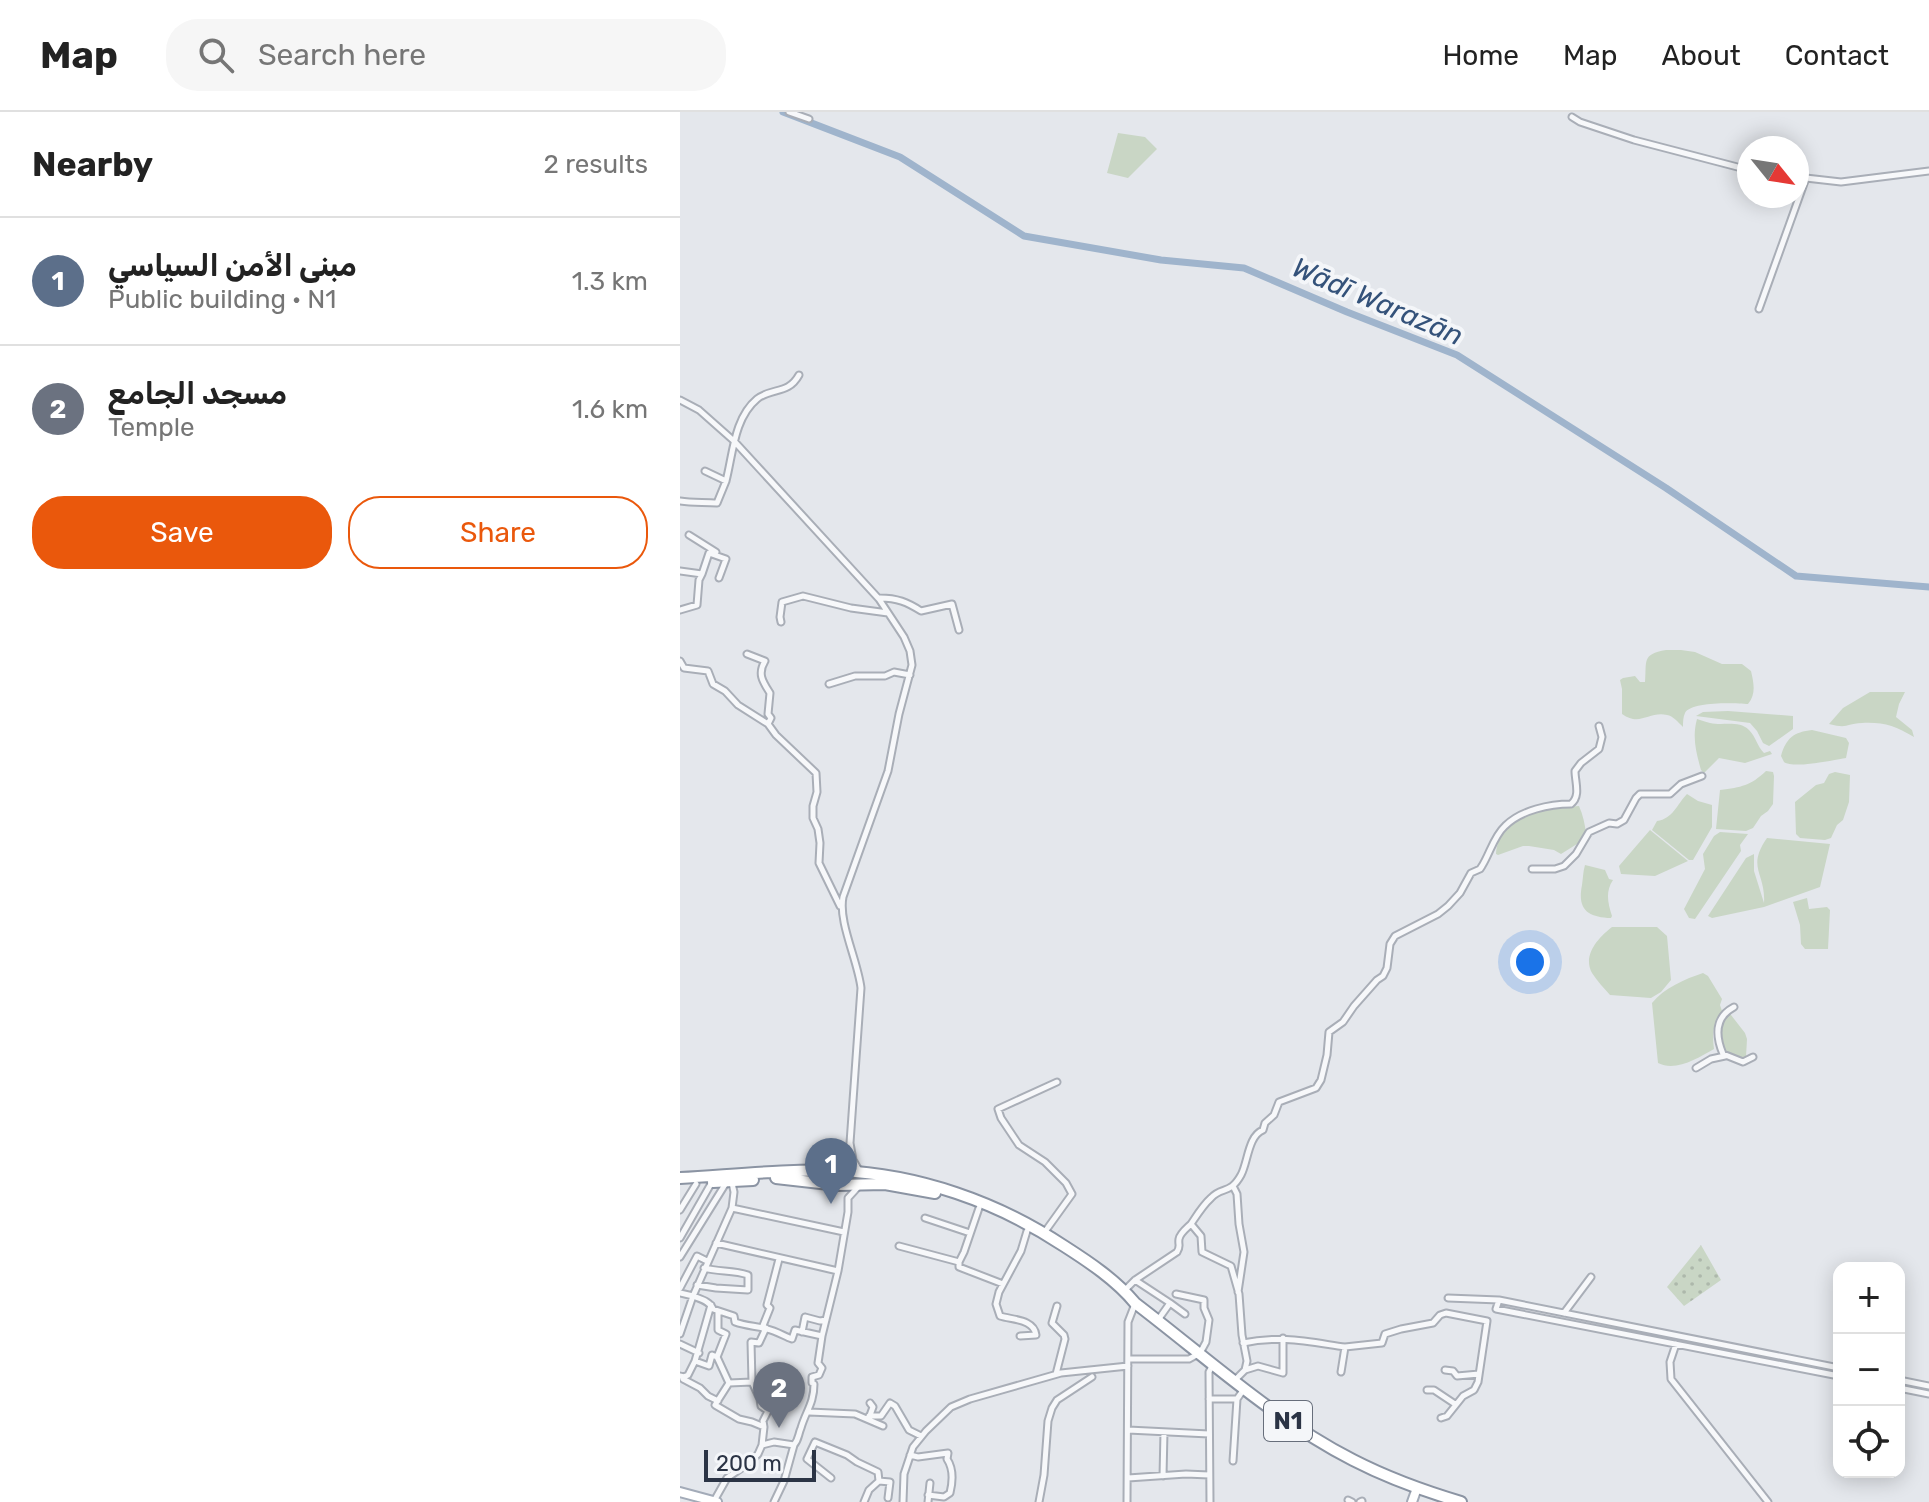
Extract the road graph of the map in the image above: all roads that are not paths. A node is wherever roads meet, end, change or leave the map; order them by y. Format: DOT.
graph roads {
  1 [pos="789,112"];
  2 [pos="1572,117"];
  3 [pos="809,119"];
  4 [pos="1737,167"];
  5 [pos="1929,171"];
  6 [pos="1809,178"];
  7 [pos="1795,208"];
  8 [pos="1759,309"];
  9 [pos="799,375"];
  10 [pos="680,400"];
  11 [pos="734,441"];
  12 [pos="705,471"];
  13 [pos="726,481"];
  14 [pos="680,501"];
  15 [pos="689,535"];
  16 [pos="724,557"];
  17 [pos="680,571"];
  18 [pos="702,574"];
  19 [pos="719,578"];
  20 [pos="879,599"];
  21 [pos="680,610"];
  22 [pos="889,613"];
  23 [pos="781,622"];
  24 [pos="959,630"];
  25 [pos="747,654"];
  26 [pos="680,661"];
  27 [pos="910,675"];
  28 [pos="829,684"];
  29 [pos="768,724"];
  30 [pos="1599,726"];
  31 [pos="1702,776"];
  32 [pos="1532,869"];
  33 [pos="841,909"];
  34 [pos="1734,1007"];
  35 [pos="1726,1056"];
  36 [pos="1753,1057"];
  37 [pos="1696,1068"];
  38 [pos="1057,1082"];
  39 [pos="850,1143"];
  40 [pos="837,1171"];
  41 [pos="861,1173"];
  42 [pos="680,1178"];
  43 [pos="712,1182"];
  44 [pos="729,1182"];
  45 [pos="696,1184"];
  46 [pos="680,1185"];
  47 [pos="836,1185"];
  48 [pos="860,1185"];
  49 [pos="1233,1186"];
  50 [pos="732,1208"];
  51 [pos="979,1208"];
  52 [pos="680,1210"];
  53 [pos="848,1212"];
  54 [pos="925,1218"];
  55 [pos="1191,1224"];
  56 [pos="1027,1231"];
  57 [pos="844,1232"];
  58 [pos="970,1233"];
  59 [pos="1044,1233"];
  60 [pos="680,1238"];
  61 [pos="716,1243"];
  62 [pos="899,1246"];
  63 [pos="680,1257"];
  64 [pos="779,1259"];
  65 [pos="959,1262"];
  66 [pos="706,1265"];
  67 [pos="838,1271"];
  68 [pos="683,1274"];
  69 [pos="1591,1277"];
  70 [pos="1135,1280"];
  71 [pos="1003,1284"];
  72 [pos="697,1285"];
  73 [pos="680,1290"];
  74 [pos="1125,1291"];
  75 [pos="1238,1293"];
  76 [pos="1176,1294"];
  77 [pos="693,1296"];
  78 [pos="1448,1298"];
  79 [pos="1499,1300"];
  80 [pos="1135,1303"];
  81 [pos="1170,1303"];
  82 [pos="711,1305"];
  83 [pos="1057,1306"];
  84 [pos="718,1312"];
  85 [pos="1564,1313"];
  86 [pos="1185,1314"];
  87 [pos="826,1320"];
  88 [pos="1158,1321"];
  89 [pos="764,1328"];
  90 [pos="802,1332"];
  91 [pos="680,1334"];
  92 [pos="822,1336"];
  93 [pos="1020,1336"];
  94 [pos="1283,1338"];
  95 [pos="1243,1343"];
  96 [pos="680,1344"];
  97 [pos="1676,1344"];
  98 [pos="1345,1347"];
  99 [pos="699,1353"];
  100 [pos="1200,1353"];
  101 [pos="717,1357"];
  102 [pos="695,1361"];
  103 [pos="1128,1363"];
  104 [pos="1213,1364"];
  105 [pos="1833,1367"];
  106 [pos="1245,1370"];
  107 [pos="1445,1370"];
  108 [pos="1341,1372"];
  109 [pos="1479,1374"];
  110 [pos="1056,1375"];
  111 [pos="1833,1375"];
  112 [pos="1092,1377"];
  113 [pos="682,1379"];
  114 [pos="1234,1381"];
  115 [pos="1905,1381"];
  116 [pos="752,1382"];
  117 [pos="729,1383"];
  118 [pos="1929,1386"];
  119 [pos="795,1387"];
  120 [pos="1244,1389"];
  121 [pos="1905,1389"];
  122 [pos="1427,1390"];
  123 [pos="1929,1394"];
  124 [pos="1209,1399"];
  125 [pos="1237,1399"];
  126 [pos="718,1401"];
  127 [pos="870,1403"];
  128 [pos="1455,1404"];
  129 [pos="768,1411"];
  130 [pos="809,1412"];
  131 [pos="869,1418"];
  132 [pos="1441,1418"];
  133 [pos="883,1426"];
  134 [pos="764,1427"];
  135 [pos="1128,1430"];
  136 [pos="1164,1432"];
  137 [pos="1209,1434"];
  138 [pos="921,1436"];
  139 [pos="762,1445"];
  140 [pos="794,1445"];
  141 [pos="910,1455"];
  142 [pos="1233,1461"];
  143 [pos="1209,1475"];
  144 [pos="1163,1476"];
  145 [pos="831,1478"];
  146 [pos="1128,1478"];
  147 [pos="879,1481"];
  148 [pos="930,1483"];
  149 [pos="1417,1488"];
  150 [pos="680,1492"];
  151 [pos="888,1498"];
  152 [pos="928,1499"];
  153 [pos="715,1502"];
  154 [pos="774,1502"];
  155 [pos="864,1502"];
  156 [pos="903,1502"];
  157 [pos="1039,1502"];
  158 [pos="1127,1502"];
  159 [pos="1210,1502"];
  160 [pos="1412,1502"];
  161 [pos="1461,1502"];
  162 [pos="1768,1502"];
  1 -- 3 [label="street"];
  2 -- 4 [label="street"];
  5 -- 6 [label="street"];
  7 -- 8 [label="street"];
  9 -- 11 [label="street"];
  10 -- 11 [label="street"];
  11 -- 13 [label="street"];
  11 -- 20 [label="street"];
  12 -- 13 [label="street"];
  13 -- 14 [label="street"];
  15 -- 16 [label="street"];
  16 -- 18 [label="street"];
  16 -- 19 [label="street"];
  17 -- 18 [label="street"];
  18 -- 21 [label="street"];
  20 -- 22 [label="street"];
  20 -- 24 [label="street"];
  22 -- 23 [label="street"];
  22 -- 27 [label="street"];
  25 -- 29 [label="street"];
  26 -- 29 [label="street"];
  27 -- 28 [label="street"];
  27 -- 33 [label="street"];
  29 -- 33 [label="street"];
  30 -- 49 [label="street"];
  31 -- 32 [label="street"];
  33 -- 39 [label="street"];
  34 -- 35 [label="street"];
  35 -- 36 [label="street"];
  35 -- 37 [label="street"];
  38 -- 59 [label="street"];
  39 -- 40 [label="street"];
  39 -- 41 [label="street"];
  40 -- 41 [label="highway, N1"];
  40 -- 42 [label="highway, N1"];
  40 -- 47 [label="highway"];
  41 -- 48 [label="highway"];
  41 -- 59 [label="highway, N1"];
  43 -- 44 [label="highway"];
  43 -- 45 [label="highway"];
  43 -- 60 [label="street"];
  44 -- 47 [label="highway"];
  44 -- 50 [label="street"];
  44 -- 63 [label="street"];
  45 -- 46 [label="highway"];
  45 -- 52 [label="street"];
  47 -- 48 [label="highway"];
  47 -- 53 [label="street"];
  48 -- 51 [label="highway, N1"];
  48 -- 53 [label="street"];
  49 -- 55 [label="street"];
  49 -- 75 [label="street"];
  50 -- 57 [label="street"];
  50 -- 61 [label="street"];
  51 -- 56 [label="highway, N1"];
  51 -- 58 [label="street"];
  53 -- 57 [label="street"];
  54 -- 58 [label="street"];
  55 -- 70 [label="street"];
  55 -- 75 [label="street"];
  56 -- 71 [label="street"];
  56 -- 80 [label="highway, N1"];
  57 -- 67 [label="street"];
  58 -- 65 [label="street"];
  59 -- 74 [label="highway, N1"];
  61 -- 64 [label="street"];
  61 -- 66 [label="street"];
  62 -- 65 [label="street"];
  64 -- 67 [label="street"];
  64 -- 89 [label="street"];
  65 -- 71 [label="street"];
  66 -- 68 [label="street"];
  66 -- 72 [label="street"];
  66 -- 72 [label="street"];
  67 -- 87 [label="street"];
  68 -- 73 [label="street"];
  69 -- 85 [label="street"];
  70 -- 74 [label="street"];
  70 -- 81 [label="street"];
  71 -- 93 [label="street"];
  72 -- 77 [label="street"];
  73 -- 77 [label="street"];
  74 -- 80 [label="highway, N1"];
  75 -- 95 [label="street"];
  76 -- 100 [label="street"];
  77 -- 82 [label="street"];
  77 -- 91 [label="street"];
  78 -- 79 [label="street"];
  79 -- 85 [label="street"];
  79 -- 97 [label="street"];
  80 -- 88 [label="highway, N1"];
  80 -- 103 [label="street"];
  81 -- 86 [label="street"];
  81 -- 88 [label="street"];
  82 -- 84 [label="street"];
  82 -- 99 [label="street"];
  83 -- 110 [label="street"];
  84 -- 89 [label="street"];
  84 -- 101 [label="street"];
  85 -- 105 [label="street"];
  87 -- 90 [label="street"];
  87 -- 92 [label="street"];
  88 -- 100 [label="highway, N1"];
  89 -- 90 [label="street"];
  89 -- 116 [label="street"];
  90 -- 92 [label="street"];
  92 -- 130 [label="street"];
  94 -- 95 [label="street"];
  94 -- 98 [label="street"];
  94 -- 106 [label="street"];
  95 -- 106 [label="street"];
  96 -- 99 [label="street"];
  97 -- 111 [label="street"];
  97 -- 162 [label="street"];
  98 -- 108 [label="street"];
  98 -- 109 [label="street"];
  99 -- 102 [label="street"];
  100 -- 103 [label="street"];
  100 -- 104 [label="highway, N1"];
  101 -- 102 [label="street"];
  101 -- 117 [label="street"];
  102 -- 113 [label="street"];
  103 -- 110 [label="street"];
  103 -- 135 [label="street"];
  104 -- 114 [label="highway, N1"];
  104 -- 124 [label="street"];
  106 -- 114 [label="street"];
  107 -- 109 [label="street"];
  109 -- 128 [label="street"];
  110 -- 138 [label="street"];
  112 -- 157 [label="street"];
  113 -- 126 [label="street"];
  114 -- 120 [label="highway, N1"];
  115 -- 118 [label="street"];
  116 -- 117 [label="street"];
  116 -- 129 [label="street"];
  117 -- 126 [label="street"];
  119 -- 129 [label="street"];
  120 -- 125 [label="street"];
  120 -- 149 [label="highway, N1"];
  121 -- 123 [label="street"];
  122 -- 128 [label="street"];
  124 -- 125 [label="street"];
  124 -- 137 [label="street"];
  125 -- 142 [label="street"];
  126 -- 134 [label="street"];
  127 -- 131 [label="street"];
  128 -- 132 [label="street"];
  129 -- 134 [label="street"];
  130 -- 131 [label="street"];
  130 -- 140 [label="street"];
  131 -- 133 [label="street"];
  131 -- 138 [label="street"];
  134 -- 139 [label="street"];
  135 -- 136 [label="street"];
  135 -- 146 [label="street"];
  136 -- 137 [label="street"];
  136 -- 144 [label="street"];
  137 -- 143 [label="street"];
  138 -- 141 [label="street"];
  139 -- 140 [label="street"];
  139 -- 153 [label="street"];
  140 -- 154 [label="street"];
  141 -- 152 [label="street"];
  141 -- 156 [label="street"];
  143 -- 144 [label="street"];
  143 -- 159 [label="street"];
  144 -- 146 [label="street"];
  145 -- 147 [label="street"];
  146 -- 158 [label="street"];
  147 -- 151 [label="street"];
  147 -- 155 [label="street"];
  148 -- 152 [label="street"];
  149 -- 160 [label="main road"];
  149 -- 161 [label="highway, N1"];
  150 -- 153 [label="main road"];
}
